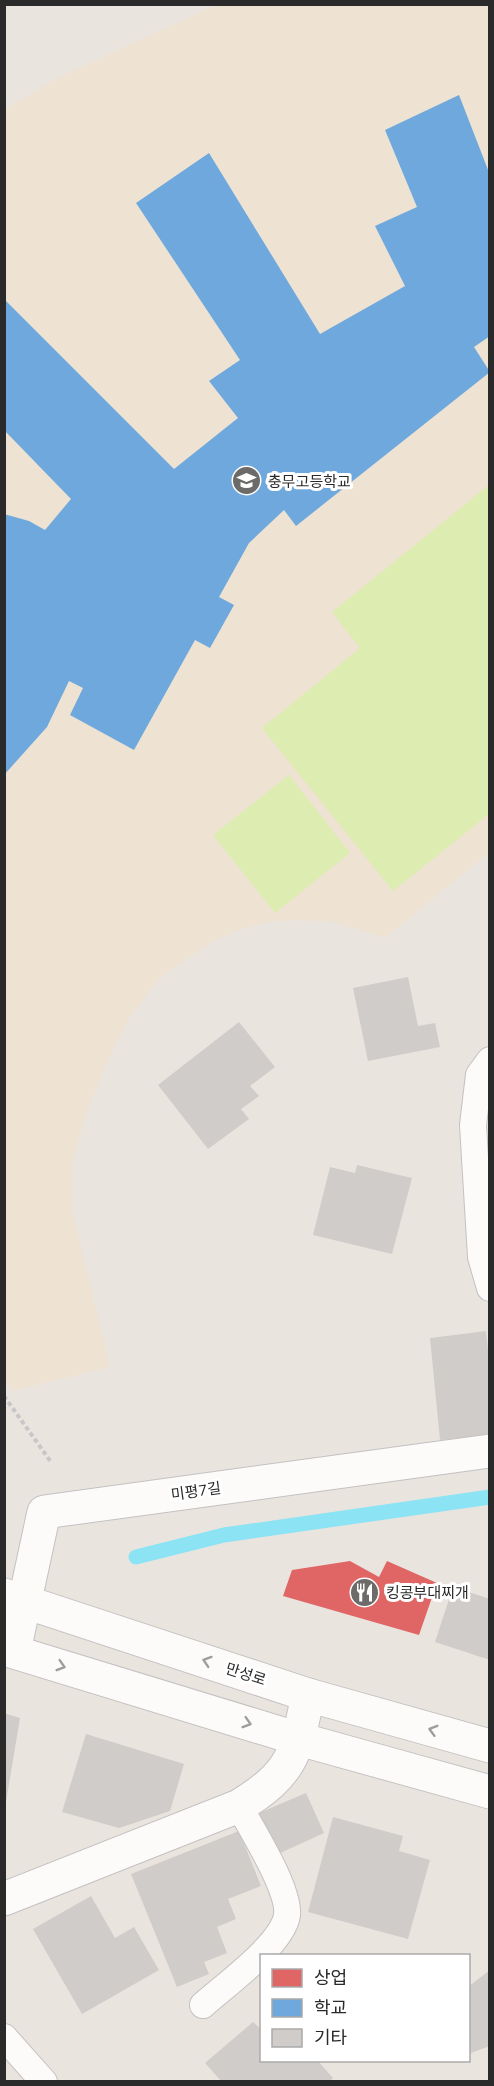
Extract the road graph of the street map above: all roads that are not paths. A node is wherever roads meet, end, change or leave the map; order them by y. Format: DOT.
graph roads {
  1 [pos="489,1060"];
  2 [pos="489,1288"];
  3 [pos="489,1451"];
  4 [pos="16,1598"];
  5 [pos="9,1650"];
  6 [pos="308,1695"];
  7 [pos="299,1739"];
  8 [pos="489,1746"];
  9 [pos="489,1792"];
  10 [pos="239,1806"];
  11 [pos="4,1899"];
  12 [pos="202,2005"];
  13 [pos="4,2037"];
  14 [pos="44,2082"];
  1 -- 2 [label="lane"];
  3 -- 4 [label="street, 미평7길"];
  4 -- 5 [label="street, 미평7길"];
  6 -- 4 [label="street, 만성로, one-way"];
  5 -- 7 [label="street, one-way"];
  6 -- 7 [label="street"];
  8 -- 6 [label="street, 만성로, one-way"];
  7 -- 9 [label="street"];
  7 -- 10 [label="street"];
  10 -- 11 [label="street"];
  10 -- 12 [label="lane"];
  13 -- 14 [label="lane"];
}
